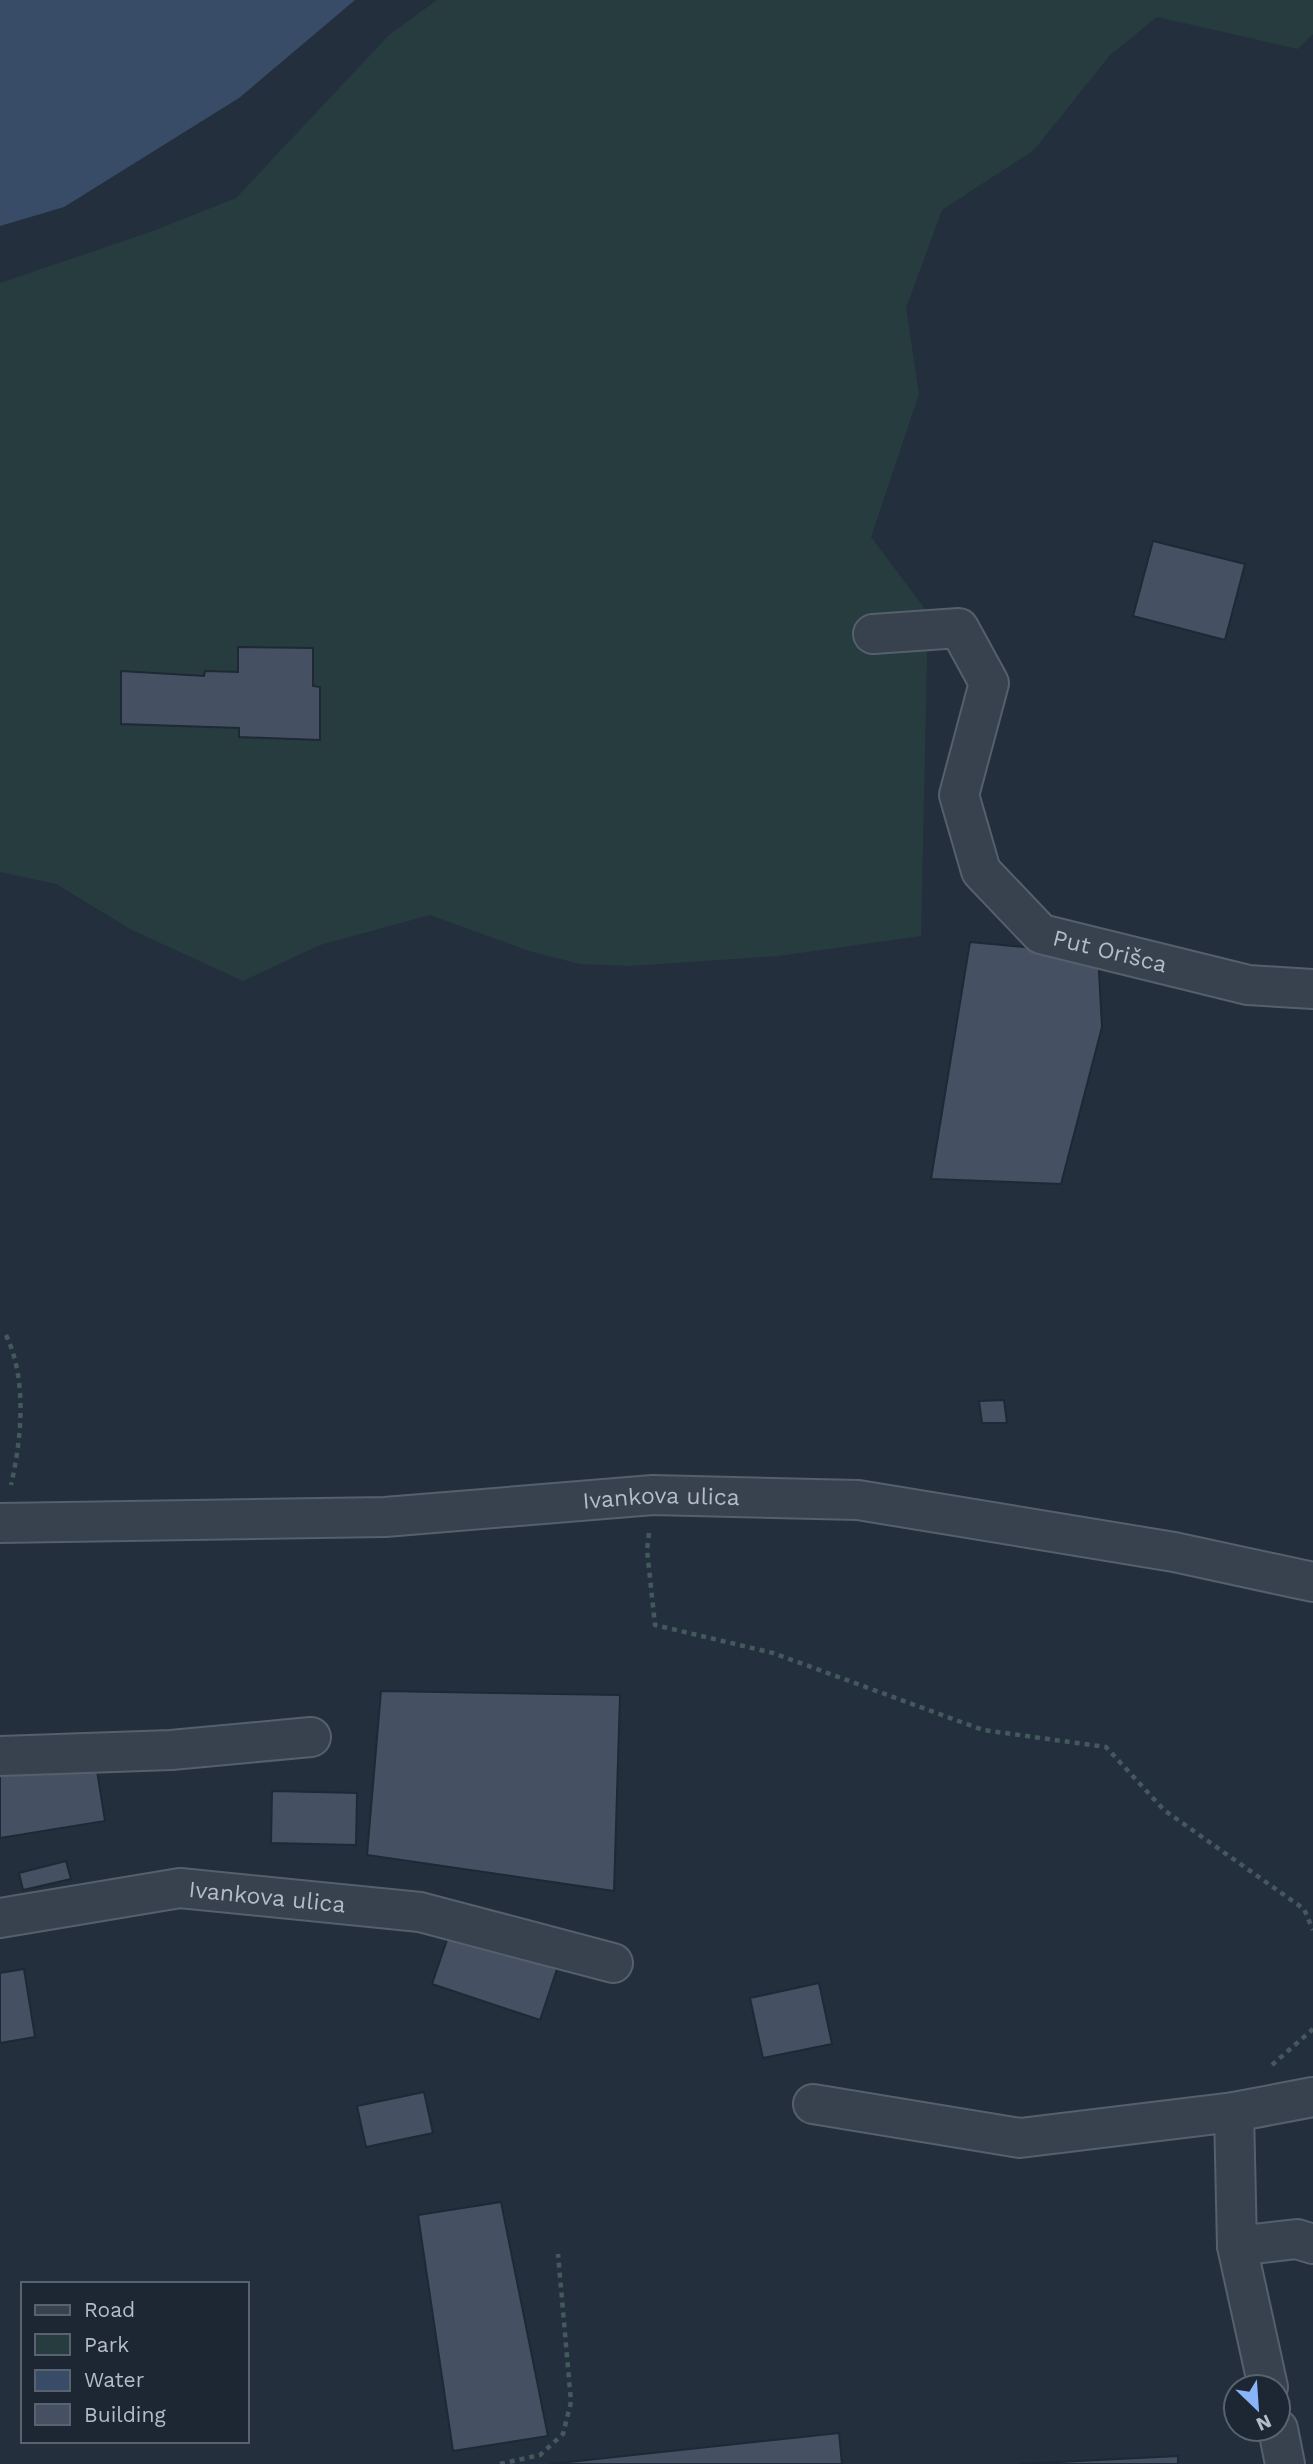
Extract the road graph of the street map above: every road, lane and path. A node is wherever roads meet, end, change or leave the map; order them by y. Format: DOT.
graph roads {
  1 [pos="873,634"];
  2 [pos="1313,989"];
  3 [pos="6,1335"];
  4 [pos="653,1495"];
  5 [pos="1,1523"];
  6 [pos="1313,1582"];
  7 [pos="311,1737"];
  8 [pos="0,1756"];
  9 [pos="0,1918"];
  10 [pos="1313,1930"];
  11 [pos="614,1963"];
  12 [pos="1313,2097"];
  13 [pos="813,2104"];
  14 [pos="1234,2112"];
  15 [pos="1313,2244"];
  16 [pos="1237,2246"];
  17 [pos="558,2254"];
  18 [pos="1265,2373"];
  19 [pos="1281,2443"];
  20 [pos="500,2464"];
  21 [pos="1285,2464"];
  1 -- 2 [label="street, Put Orišca"];
  3 -- 5 [label="path"];
  4 -- 5 [label="street, Ivankova ulica"];
  4 -- 6 [label="street, Ivankova ulica"];
  4 -- 10 [label="path"];
  7 -- 8 [label="street"];
  9 -- 11 [label="street, Ivankova ulica"];
  12 -- 14 [label="street"];
  13 -- 14 [label="street"];
  14 -- 16 [label="street"];
  15 -- 16 [label="street"];
  16 -- 18 [label="street"];
  17 -- 20 [label="path"];
  19 -- 21 [label="street"];
}
